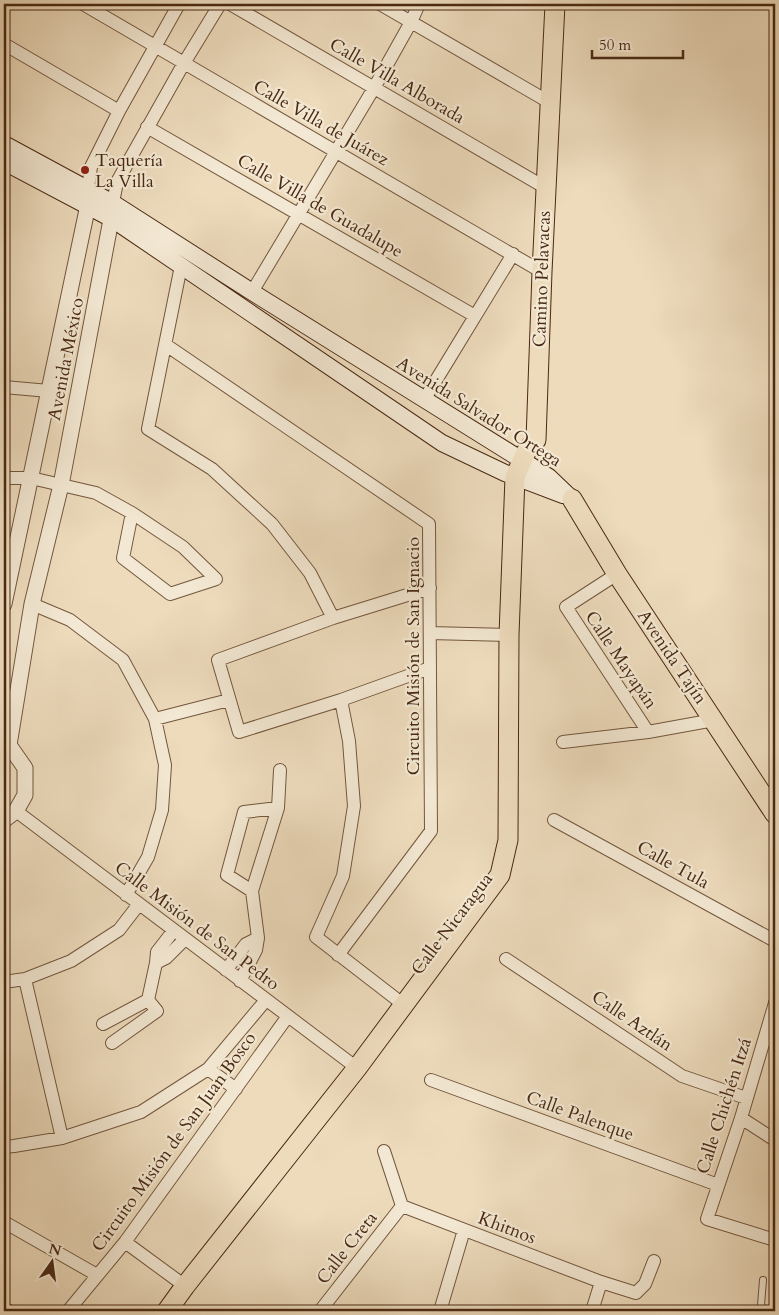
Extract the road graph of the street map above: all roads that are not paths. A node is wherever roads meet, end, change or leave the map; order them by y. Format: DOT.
graph roads {
  1 [pos="83,4"];
  2 [pos="179,4"];
  3 [pos="220,4"];
  4 [pos="230,4"];
  5 [pos="380,4"];
  6 [pos="419,4"];
  7 [pos="555,4"];
  8 [pos="411,22"];
  9 [pos="4,44"];
  10 [pos="154,46"];
  11 [pos="184,63"];
  12 [pos="374,88"];
  13 [pos="549,102"];
  14 [pos="118,111"];
  15 [pos="147,127"];
  16 [pos="4,144"];
  17 [pos="336,152"];
  18 [pos="4,162"];
  19 [pos="88,188"];
  20 [pos="546,188"];
  21 [pos="88,206"];
  22 [pos="113,211"];
  23 [pos="298,214"];
  24 [pos="513,254"];
  25 [pos="181,266"];
  26 [pos="542,272"];
  27 [pos="252,292"];
  28 [pos="475,316"];
  29 [pos="166,345"];
  30 [pos="4,387"];
  31 [pos="49,391"];
  32 [pos="424,400"];
  33 [pos="517,464"];
  34 [pos="4,478"];
  35 [pos="30,478"];
  36 [pos="61,486"];
  37 [pos="572,499"];
  38 [pos="132,513"];
  39 [pos="10,544"];
  40 [pos="616,574"];
  41 [pos="430,588"];
  42 [pos="4,604"];
  43 [pos="32,604"];
  44 [pos="333,618"];
  45 [pos="430,633"];
  46 [pos="506,635"];
  47 [pos="430,668"];
  48 [pos="230,700"];
  49 [pos="341,700"];
  50 [pos="155,719"];
  51 [pos="714,720"];
  52 [pos="648,732"];
  53 [pos="563,742"];
  54 [pos="6,744"];
  55 [pos="280,770"];
  56 [pos="278,808"];
  57 [pos="16,811"];
  58 [pos="775,814"];
  59 [pos="4,820"];
  60 [pos="554,820"];
  61 [pos="252,891"];
  62 [pos="126,895"];
  63 [pos="139,904"];
  64 [pos="174,930"];
  65 [pos="185,938"];
  66 [pos="258,938"];
  67 [pos="775,941"];
  68 [pos="338,955"];
  69 [pos="506,959"];
  70 [pos="156,964"];
  71 [pos="226,970"];
  72 [pos="25,979"];
  73 [pos="240,981"];
  74 [pos="4,982"];
  75 [pos="148,1000"];
  76 [pos="266,1000"];
  77 [pos="399,1002"];
  78 [pos="775,1003"];
  79 [pos="288,1016"];
  80 [pos="772,1027"];
  81 [pos="353,1065"];
  82 [pos="208,1069"];
  83 [pos="431,1080"];
  84 [pos="236,1089"];
  85 [pos="746,1098"];
  86 [pos="741,1118"];
  87 [pos="62,1138"];
  88 [pos="775,1140"];
  89 [pos="4,1147"];
  90 [pos="384,1151"];
  91 [pos="718,1185"];
  92 [pos="402,1206"];
  93 [pos="4,1222"];
  94 [pos="464,1230"];
  95 [pos="775,1240"];
  96 [pos="125,1242"];
  97 [pos="654,1261"];
  98 [pos="98,1276"];
  99 [pos="763,1280"];
  100 [pos="601,1282"];
  101 [pos="182,1284"];
  102 [pos="4,1308"];
  103 [pos="9,1311"];
  104 [pos="68,1311"];
  105 [pos="158,1311"];
  106 [pos="167,1311"];
  107 [pos="320,1311"];
  108 [pos="440,1311"];
  109 [pos="592,1311"];
  110 [pos="765,1311"];
  1 -- 10 [label="street, Calle Villa de Juárez"];
  2 -- 10 [label="street, Avenida México"];
  3 -- 11 [label="street, Avenida México"];
  4 -- 12 [label="street, Calle Villa Alborada"];
  5 -- 8 [label="street"];
  6 -- 8 [label="street"];
  7 -- 13 [label="main road, Camino Pelavacas"];
  8 -- 12 [label="street"];
  8 -- 13 [label="street"];
  9 -- 14 [label="street"];
  10 -- 11 [label="street, Calle Villa de Juárez"];
  10 -- 14 [label="street, Avenida México"];
  11 -- 15 [label="street, Avenida México"];
  11 -- 17 [label="street, Calle Villa de Juárez"];
  12 -- 17 [label="street"];
  12 -- 20 [label="street, Calle Villa Alborada"];
  13 -- 20 [label="main road, Camino Pelavacas"];
  14 -- 19 [label="street, Avenida México"];
  15 -- 22 [label="street, Avenida México"];
  15 -- 23 [label="street, Calle Villa de Guadalupe"];
  16 -- 19 [label="main road, Avenida Salvador Ortega"];
  17 -- 23 [label="street"];
  17 -- 24 [label="street, Calle Villa de Juárez"];
  18 -- 21 [label="main road"];
  19 -- 21 [label="street, Avenida México"];
  19 -- 22 [label="main road, Avenida Salvador Ortega"];
  20 -- 26 [label="main road, Camino Pelavacas"];
  21 -- 22 [label="main road"];
  21 -- 31 [label="street, Avenida México"];
  22 -- 25 [label="main road, Avenida Salvador Ortega"];
  22 -- 27 [label="main road, Avenida Salvador Ortega"];
  22 -- 36 [label="street, Avenida México"];
  23 -- 27 [label="street"];
  23 -- 28 [label="street, Calle Villa de Guadalupe"];
  24 -- 26 [label="street, Calle Villa de Juárez"];
  24 -- 28 [label="street"];
  25 -- 29 [label="street"];
  25 -- 33 [label="main road, Avenida Salvador Ortega"];
  26 -- 33 [label="main road, Camino Pelavacas"];
  27 -- 32 [label="main road, Avenida Salvador Ortega"];
  28 -- 32 [label="street"];
  29 -- 41 [label="street, Circuito Misión de San Ignacio"];
  29 -- 44 [label="street"];
  30 -- 31 [label="street"];
  31 -- 35 [label="street, Avenida México"];
  32 -- 33 [label="main road, Avenida Salvador Ortega"];
  33 -- 37 [label="main road, Avenida Salvador Ortega"];
  33 -- 46 [label="main road, Calle Nicaragua"];
  34 -- 35 [label="street"];
  35 -- 36 [label="street"];
  35 -- 39 [label="street, Avenida México"];
  36 -- 38 [label="street"];
  36 -- 43 [label="street, Avenida México"];
  37 -- 40 [label="main road, Avenida Tajín"];
  38 -- 38 [label="street"];
  39 -- 42 [label="street, Avenida México"];
  40 -- 51 [label="main road, Avenida Tajín"];
  40 -- 52 [label="street, Calle Mayapán"];
  41 -- 44 [label="street"];
  41 -- 45 [label="street, Circuito Misión de San Ignacio"];
  43 -- 50 [label="street"];
  43 -- 54 [label="street, Avenida México"];
  44 -- 48 [label="street"];
  45 -- 46 [label="street"];
  45 -- 47 [label="street, Circuito Misión de San Ignacio"];
  46 -- 77 [label="main road, Calle Nicaragua"];
  47 -- 49 [label="street"];
  47 -- 68 [label="street, Circuito Misión de San Ignacio"];
  48 -- 49 [label="street"];
  48 -- 50 [label="street"];
  49 -- 68 [label="street"];
  50 -- 62 [label="street"];
  51 -- 52 [label="street"];
  51 -- 58 [label="main road, Avenida Tajín"];
  52 -- 53 [label="street"];
  54 -- 57 [label="street"];
  55 -- 56 [label="street"];
  56 -- 61 [label="street"];
  56 -- 61 [label="street"];
  57 -- 59 [label="street"];
  57 -- 62 [label="street, Calle Misión de San Pedro"];
  60 -- 67 [label="street, Calle Tula"];
  61 -- 66 [label="street"];
  62 -- 63 [label="street, Calle Misión de San Pedro"];
  63 -- 64 [label="street, Calle Misión de San Pedro"];
  63 -- 72 [label="street"];
  64 -- 65 [label="street, Calle Misión de San Pedro"];
  64 -- 70 [label="street"];
  65 -- 70 [label="street"];
  65 -- 71 [label="street, Calle Misión de San Pedro"];
  66 -- 71 [label="street"];
  66 -- 73 [label="street"];
  68 -- 77 [label="street"];
  69 -- 85 [label="street, Calle Aztlán"];
  70 -- 75 [label="street"];
  71 -- 73 [label="street, Calle Misión de San Pedro"];
  72 -- 74 [label="street"];
  72 -- 87 [label="street"];
  73 -- 76 [label="street, Calle Misión de San Pedro"];
  75 -- 75 [label="street"];
  76 -- 79 [label="street, Calle Misión de San Pedro"];
  76 -- 82 [label="street"];
  77 -- 81 [label="main road, Calle Nicaragua"];
  78 -- 80 [label="street, Calle Chichén Itzá"];
  79 -- 81 [label="street, Calle Misión de San Pedro"];
  79 -- 84 [label="street, Circuito Misión de San Juan Bosco"];
  80 -- 85 [label="street, Calle Chichén Itzá"];
  81 -- 101 [label="main road, Calle Nicaragua"];
  82 -- 84 [label="street"];
  82 -- 87 [label="street"];
  83 -- 91 [label="street, Calle Palenque"];
  84 -- 96 [label="street, Circuito Misión de San Juan Bosco"];
  85 -- 86 [label="street, Calle Chichén Itzá"];
  86 -- 88 [label="street"];
  86 -- 91 [label="street, Calle Chichén Itzá"];
  87 -- 89 [label="street"];
  90 -- 92 [label="street"];
  91 -- 95 [label="street, Calle Chichén Itzá"];
  92 -- 94 [label="street, Khitnos"];
  92 -- 107 [label="street, Calle Creta"];
  93 -- 98 [label="street"];
  94 -- 100 [label="street, Khitnos"];
  94 -- 108 [label="street"];
  96 -- 98 [label="street, Circuito Misión de San Juan Bosco"];
  96 -- 101 [label="street"];
  97 -- 100 [label="street, Khitnos"];
  98 -- 104 [label="street, Circuito Misión de San Juan Bosco"];
  99 -- 110 [label="lane"];
  100 -- 109 [label="street"];
  101 -- 105 [label="main road, Calle Nicaragua"];
  101 -- 106 [label="main road, Calle Nicaragua"];
  102 -- 103 [label="street"];
}
